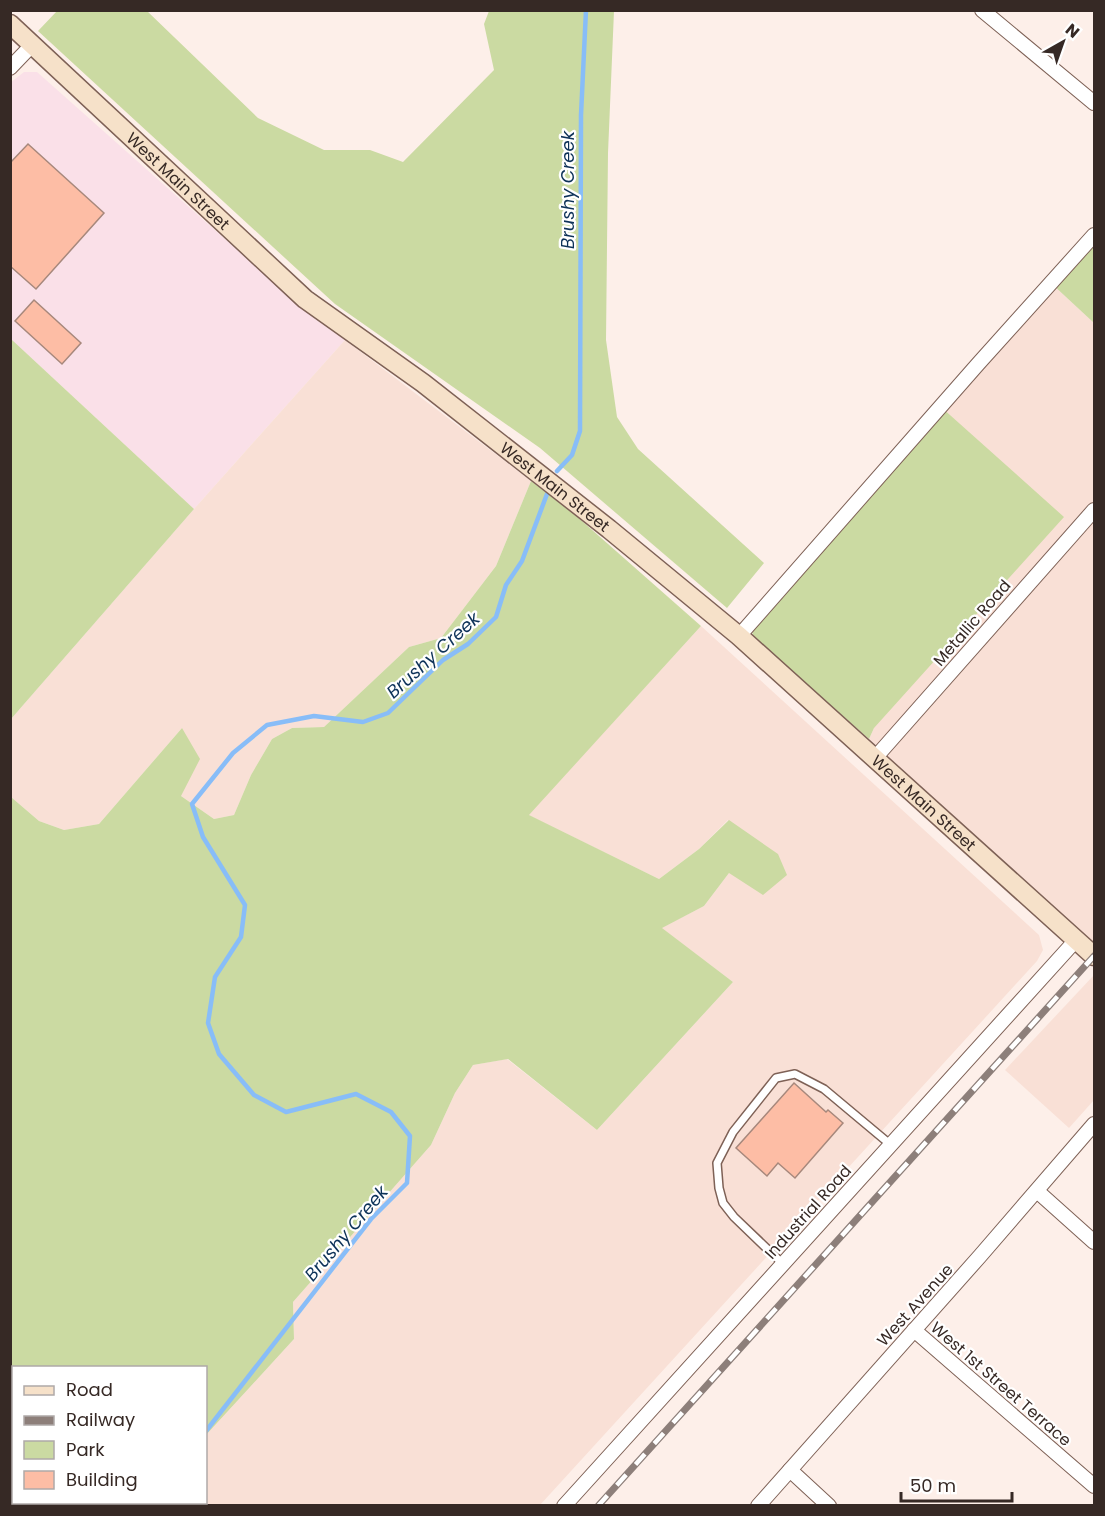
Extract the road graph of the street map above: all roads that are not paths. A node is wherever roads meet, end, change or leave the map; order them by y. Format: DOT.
graph roads {
  1 [pos="982,10"];
  2 [pos="10,24"];
  3 [pos="33,44"];
  4 [pos="10,68"];
  5 [pos="1095,103"];
  6 [pos="1095,235"];
  7 [pos="1095,510"];
  8 [pos="738,636"];
  9 [pos="875,758"];
  10 [pos="1076,940"];
  11 [pos="1095,956"];
  12 [pos="1095,1124"];
  13 [pos="891,1144"];
  14 [pos="1037,1191"];
  15 [pos="1095,1242"];
  16 [pos="783,1264"];
  17 [pos="914,1330"];
  18 [pos="790,1470"];
  19 [pos="1095,1486"];
  20 [pos="564,1506"];
  21 [pos="758,1506"];
  22 [pos="829,1506"];
  1 -- 5 [label="street"];
  2 -- 3 [label="main road, West Main Street"];
  3 -- 4 [label="street"];
  3 -- 8 [label="main road, West Main Street"];
  6 -- 8 [label="street"];
  7 -- 9 [label="street, Metallic Road"];
  8 -- 9 [label="main road, West Main Street"];
  9 -- 10 [label="main road, West Main Street"];
  10 -- 11 [label="main road, West Main Street"];
  10 -- 13 [label="street, Industrial Road"];
  12 -- 14 [label="street, West Avenue"];
  13 -- 16 [label="street, Industrial Road"];
  13 -- 16 [label="lane"];
  14 -- 15 [label="street"];
  14 -- 17 [label="street, West Avenue"];
  16 -- 20 [label="street, Industrial Road"];
  17 -- 18 [label="street, West Avenue"];
  17 -- 19 [label="street, West 1st Street Terrace"];
  18 -- 21 [label="street, West Avenue"];
  18 -- 22 [label="street"];
}
